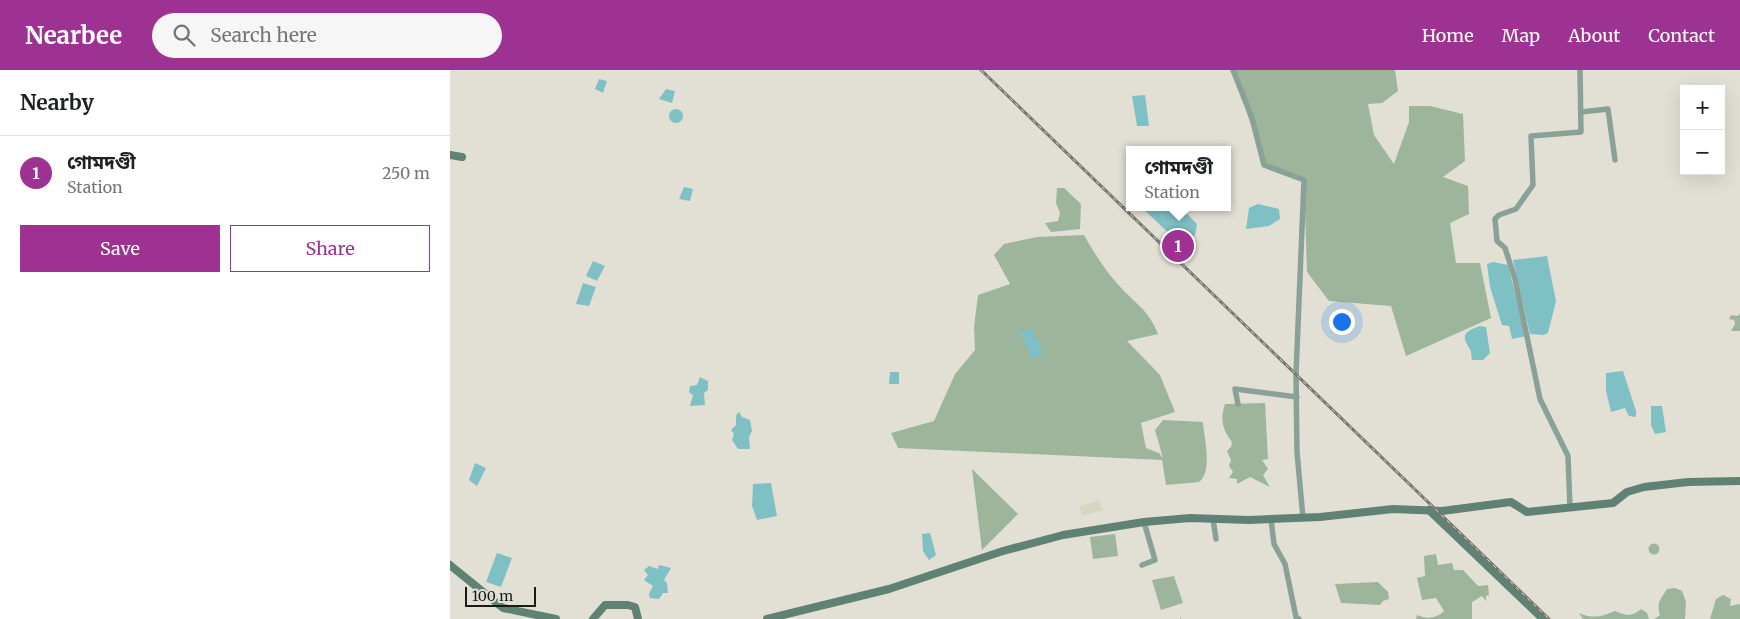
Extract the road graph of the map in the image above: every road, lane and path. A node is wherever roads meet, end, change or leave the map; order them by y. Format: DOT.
graph roads {
  1 [pos="1233,70"];
  2 [pos="1580,70"];
  3 [pos="1581,112"];
  4 [pos="450,155"];
  5 [pos="462,157"];
  6 [pos="1615,160"];
  7 [pos="1297,397"];
  8 [pos="1238,404"];
  9 [pos="1740,481"];
  10 [pos="1570,508"];
  11 [pos="1429,510"];
  12 [pos="1303,518"];
  13 [pos="1213,519"];
  14 [pos="1271,519"];
  15 [pos="1144,522"];
  16 [pos="1216,538"];
  17 [pos="1142,565"];
  18 [pos="450,566"];
  19 [pos="556,619"];
  20 [pos="593,619"];
  21 [pos="638,619"];
  22 [pos="767,619"];
  23 [pos="1300,619"];
  24 [pos="1306,619"];
  25 [pos="1543,619"];
  1 -- 7 [label="street"];
  2 -- 3 [label="street"];
  3 -- 6 [label="street"];
  3 -- 10 [label="street"];
  4 -- 5 [label="main road"];
  7 -- 8 [label="street"];
  7 -- 12 [label="street"];
  9 -- 10 [label="main road"];
  10 -- 11 [label="main road"];
  11 -- 12 [label="main road"];
  11 -- 25 [label="main road"];
  12 -- 14 [label="main road"];
  13 -- 14 [label="main road"];
  13 -- 15 [label="main road"];
  13 -- 16 [label="street"];
  14 -- 23 [label="street"];
  15 -- 17 [label="street"];
  15 -- 22 [label="main road"];
  18 -- 19 [label="main road"];
  20 -- 21 [label="main road"];
  23 -- 24 [label="street"];
}
